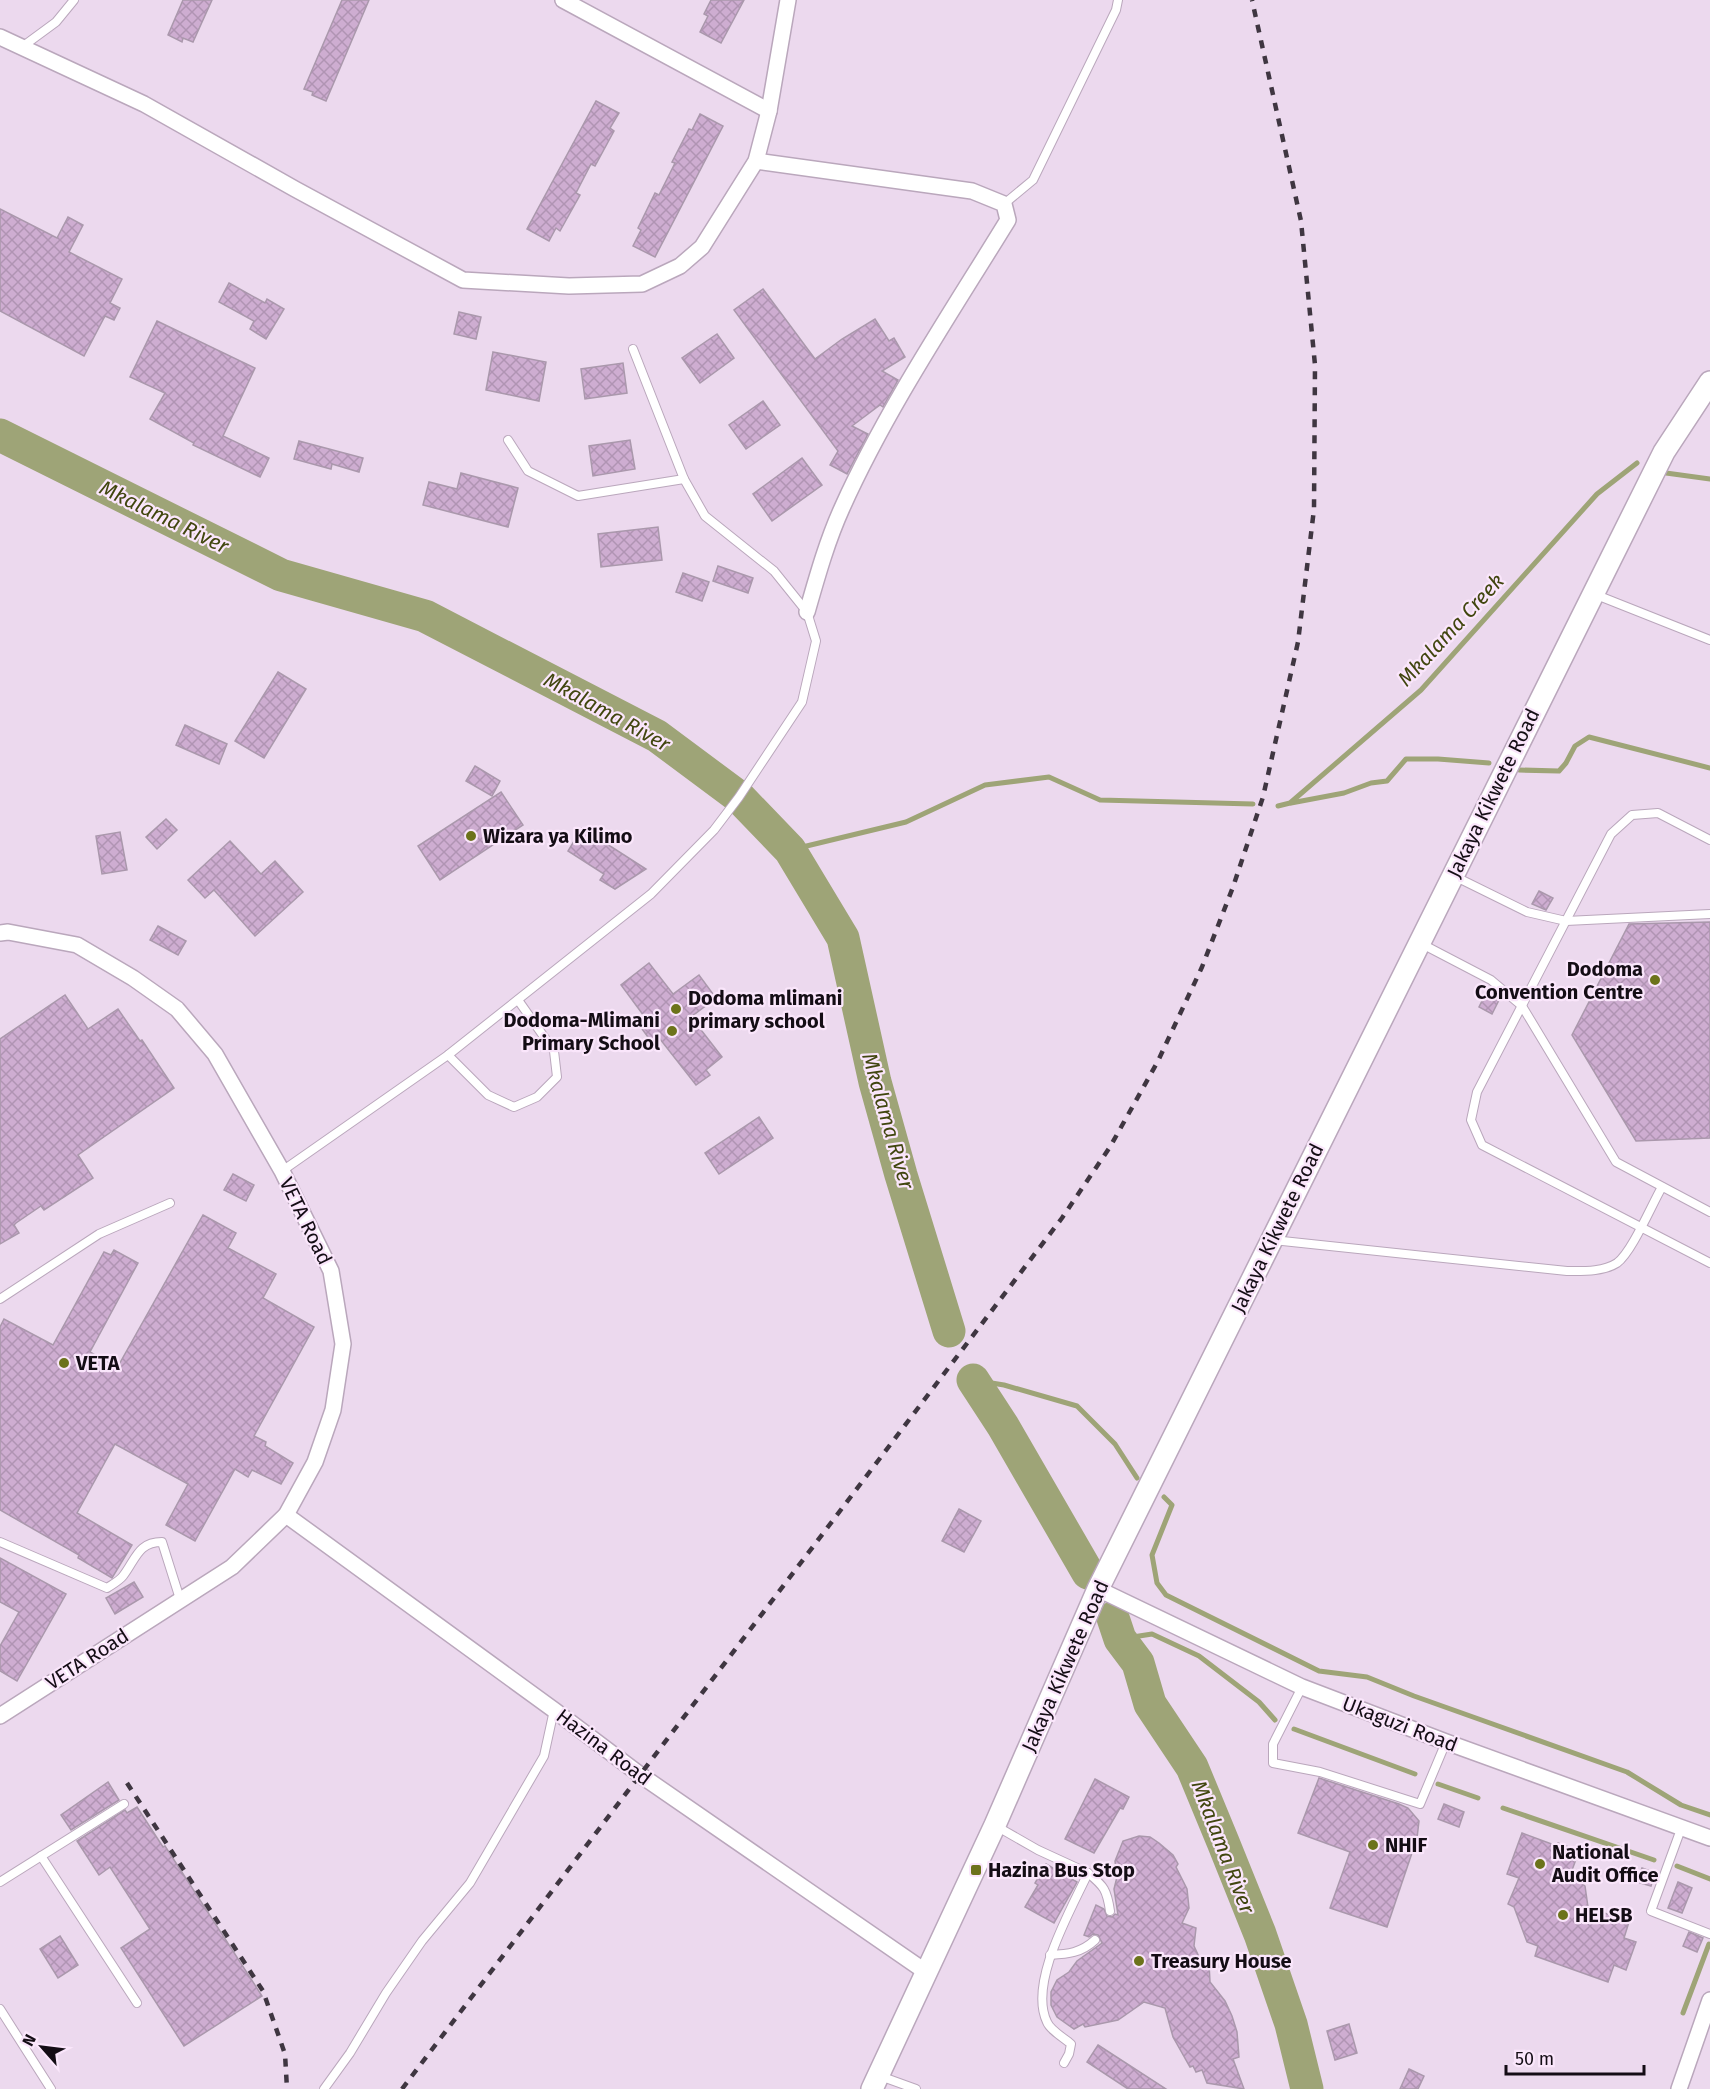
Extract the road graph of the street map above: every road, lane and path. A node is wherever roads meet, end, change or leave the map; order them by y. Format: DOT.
graph roads {
  1 [pos="74,0"];
  2 [pos="563,0"];
  3 [pos="788,0"];
  4 [pos="1118,0"];
  5 [pos="0,37"];
  6 [pos="22,47"];
  7 [pos="769,111"];
  8 [pos="756,161"];
  9 [pos="1005,204"];
  10 [pos="633,349"];
  11 [pos="1710,382"];
  12 [pos="508,440"];
  13 [pos="684,479"];
  14 [pos="1592,594"];
  15 [pos="807,612"];
  16 [pos="1710,640"];
  17 [pos="1710,840"];
  18 [pos="1453,875"];
  19 [pos="1710,914"];
  20 [pos="1566,921"];
  21 [pos="0,933"];
  22 [pos="1419,942"];
  23 [pos="518,1000"];
  24 [pos="1522,1006"];
  25 [pos="448,1055"];
  26 [pos="282,1171"];
  27 [pos="1662,1186"];
  28 [pos="170,1203"];
  29 [pos="1710,1212"];
  30 [pos="1640,1227"];
  31 [pos="1272,1239"];
  32 [pos="1710,1263"];
  33 [pos="0,1299"];
  34 [pos="286,1515"];
  35 [pos="0,1542"];
  36 [pos="1098,1588"];
  37 [pos="180,1599"];
  38 [pos="1302,1687"];
  39 [pos="554,1710"];
  40 [pos="0,1716"];
  41 [pos="1446,1742"];
  42 [pos="124,1804"];
  43 [pos="995,1825"];
  44 [pos="1681,1829"];
  45 [pos="1710,1838"];
  46 [pos="41,1856"];
  47 [pos="1088,1873"];
  48 [pos="0,1882"];
  49 [pos="1110,1911"];
  50 [pos="1710,1934"];
  51 [pos="1095,1940"];
  52 [pos="1050,1955"];
  53 [pos="926,1972"];
  54 [pos="1710,2000"];
  55 [pos="137,2003"];
  56 [pos="0,2009"];
  57 [pos="1064,2063"];
  58 [pos="876,2082"];
  59 [pos="51,2089"];
  60 [pos="324,2089"];
  61 [pos="916,2089"];
  62 [pos="1679,2089"];
  1 -- 6 [label="lane"];
  2 -- 7 [label="street"];
  3 -- 7 [label="street"];
  4 -- 9 [label="lane"];
  5 -- 6 [label="street"];
  6 -- 8 [label="street"];
  7 -- 8 [label="street"];
  8 -- 9 [label="street"];
  9 -- 15 [label="street"];
  10 -- 13 [label="lane"];
  11 -- 14 [label="main road, Jakaya Kikwete Road"];
  12 -- 13 [label="lane"];
  13 -- 15 [label="lane"];
  14 -- 16 [label="lane"];
  14 -- 18 [label="main road, Jakaya Kikwete Road"];
  15 -- 23 [label="lane"];
  17 -- 20 [label="lane"];
  18 -- 20 [label="lane"];
  18 -- 22 [label="main road, Jakaya Kikwete Road"];
  19 -- 20 [label="lane"];
  20 -- 24 [label="lane"];
  21 -- 26 [label="street, VETA Road"];
  22 -- 24 [label="lane"];
  22 -- 31 [label="main road, Jakaya Kikwete Road"];
  23 -- 25 [label="lane"];
  23 -- 25 [label="lane"];
  24 -- 27 [label="lane"];
  24 -- 30 [label="lane"];
  25 -- 26 [label="lane"];
  26 -- 34 [label="street, VETA Road"];
  27 -- 29 [label="lane"];
  27 -- 30 [label="lane"];
  28 -- 33 [label="lane"];
  30 -- 31 [label="lane"];
  30 -- 32 [label="lane"];
  31 -- 36 [label="main road, Jakaya Kikwete Road"];
  34 -- 37 [label="street, VETA Road"];
  34 -- 39 [label="street, Hazina Road"];
  35 -- 37 [label="lane"];
  36 -- 38 [label="street, Ukaguzi Road"];
  36 -- 43 [label="main road, Jakaya Kikwete Road"];
  37 -- 40 [label="street, VETA Road"];
  38 -- 41 [label="street, Ukaguzi Road"];
  38 -- 41 [label="lane"];
  39 -- 53 [label="street, Hazina Road"];
  39 -- 60 [label="lane"];
  41 -- 44 [label="street, Ukaguzi Road"];
  42 -- 46 [label="lane"];
  43 -- 47 [label="lane"];
  43 -- 53 [label="main road, Jakaya Kikwete Road"];
  44 -- 45 [label="street, Ukaguzi Road"];
  44 -- 50 [label="lane"];
  46 -- 48 [label="lane"];
  46 -- 55 [label="lane"];
  47 -- 49 [label="lane"];
  47 -- 52 [label="lane"];
  51 -- 52 [label="lane"];
  52 -- 57 [label="lane"];
  53 -- 58 [label="main road, Jakaya Kikwete Road"];
  54 -- 62 [label="street"];
  56 -- 59 [label="lane"];
  58 -- 61 [label="lane"];
}
